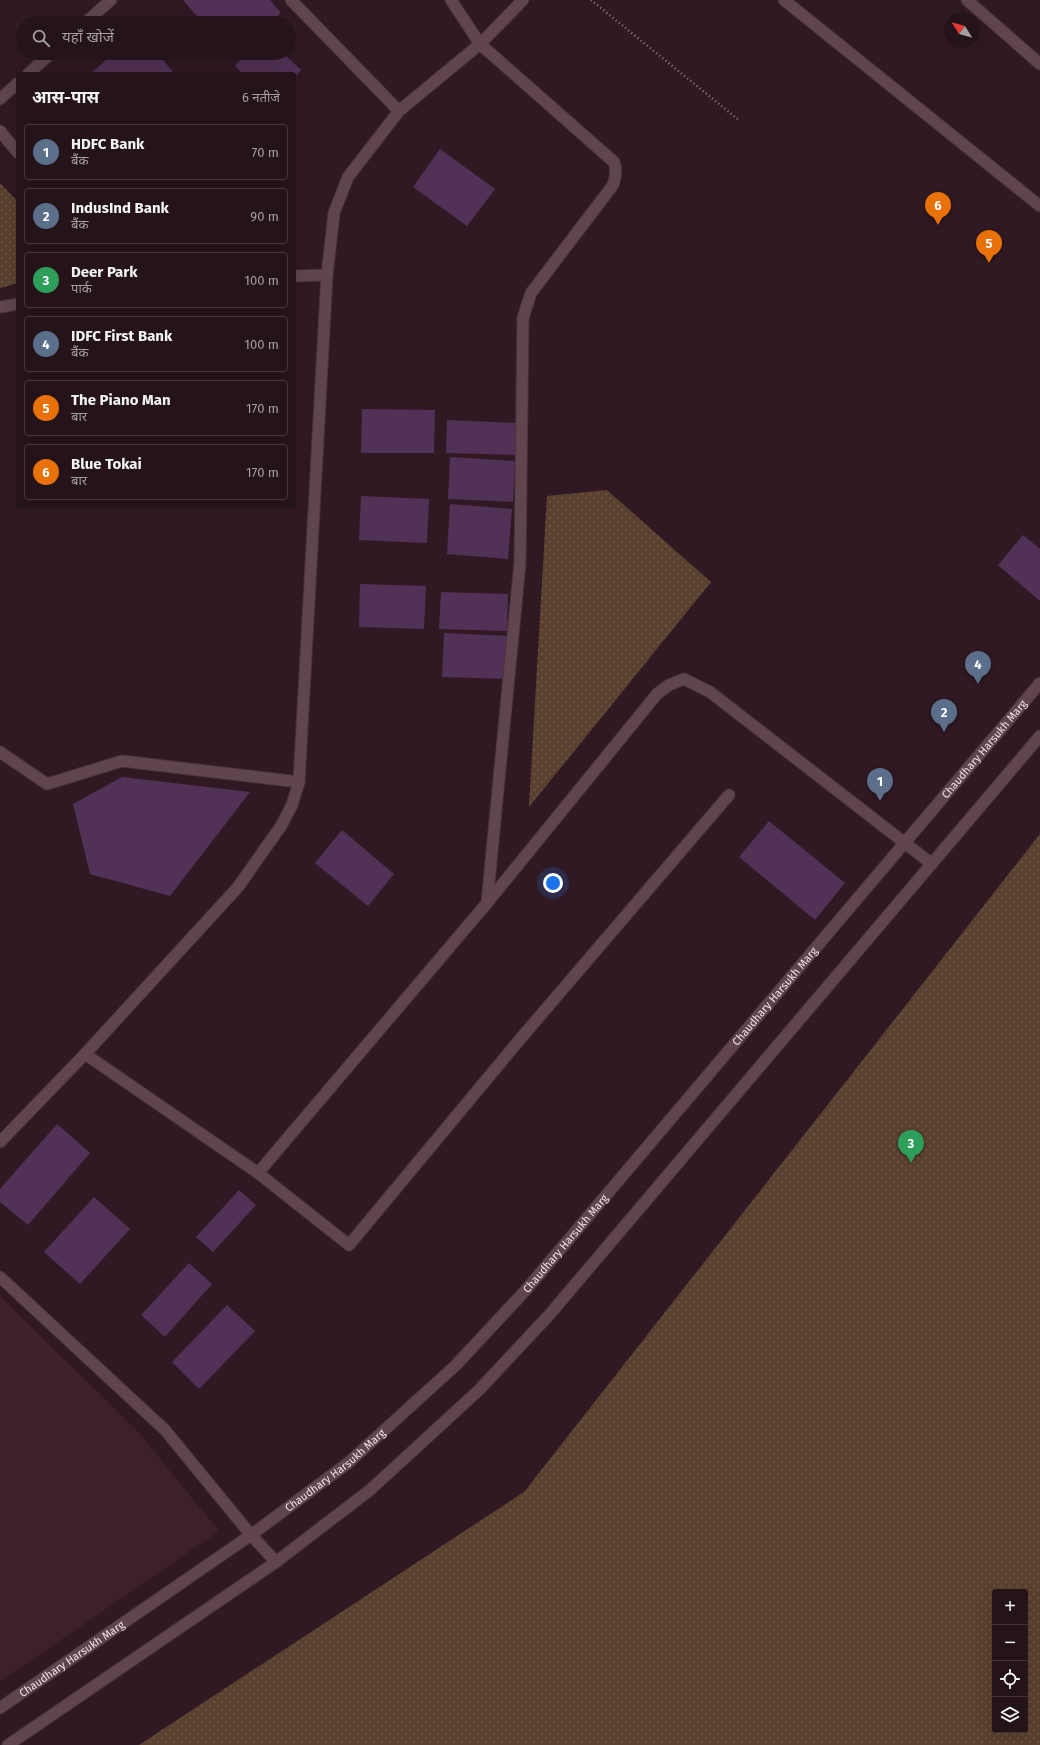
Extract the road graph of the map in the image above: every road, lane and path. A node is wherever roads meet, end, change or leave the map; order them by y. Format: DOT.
graph roads {
  1 [pos="111,0"];
  2 [pos="291,0"];
  3 [pos="450,0"];
  4 [pos="523,0"];
  5 [pos="591,0"];
  6 [pos="784,0"];
  7 [pos="967,0"];
  8 [pos="93,16"];
  9 [pos="480,44"];
  10 [pos="43,60"];
  11 [pos="1040,64"];
  12 [pos="30,72"];
  13 [pos="16,84"];
  14 [pos="0,98"];
  15 [pos="399,111"];
  16 [pos="740,121"];
  17 [pos="0,131"];
  18 [pos="16,151"];
  19 [pos="1040,206"];
  20 [pos="327,275"];
  21 [pos="296,276"];
  22 [pos="16,304"];
  23 [pos="0,307"];
  24 [pos="1040,683"];
  25 [pos="1040,736"];
  26 [pos="0,752"];
  27 [pos="299,782"];
  28 [pos="729,794"];
  29 [pos="905,843"];
  30 [pos="932,864"];
  31 [pos="487,903"];
  32 [pos="85,1054"];
  33 [pos="0,1142"];
  34 [pos="258,1173"];
  35 [pos="0,1277"];
  36 [pos="251,1535"];
  37 [pos="276,1562"];
  38 [pos="0,1708"];
  39 [pos="8,1745"];
  1 -- 8 [label="street"];
  2 -- 15 [label="street"];
  3 -- 9 [label="street"];
  4 -- 9 [label="street"];
  5 -- 16 [label="path"];
  6 -- 19 [label="street"];
  7 -- 11 [label="street"];
  9 -- 15 [label="street"];
  9 -- 31 [label="street"];
  10 -- 12 [label="street"];
  13 -- 14 [label="street"];
  15 -- 20 [label="street"];
  17 -- 18 [label="street"];
  20 -- 21 [label="street"];
  20 -- 27 [label="street"];
  22 -- 23 [label="street"];
  24 -- 29 [label="street, Chaudhary Harsukh Marg"];
  25 -- 30 [label="street"];
  26 -- 27 [label="street"];
  27 -- 32 [label="street"];
  28 -- 34 [label="street"];
  29 -- 30 [label="street"];
  29 -- 31 [label="street"];
  29 -- 36 [label="street, Chaudhary Harsukh Marg"];
  30 -- 37 [label="street"];
  31 -- 34 [label="street"];
  32 -- 33 [label="street"];
  32 -- 34 [label="street"];
  35 -- 36 [label="street"];
  36 -- 37 [label="street"];
  36 -- 38 [label="street, Chaudhary Harsukh Marg"];
  37 -- 39 [label="street"];
}
